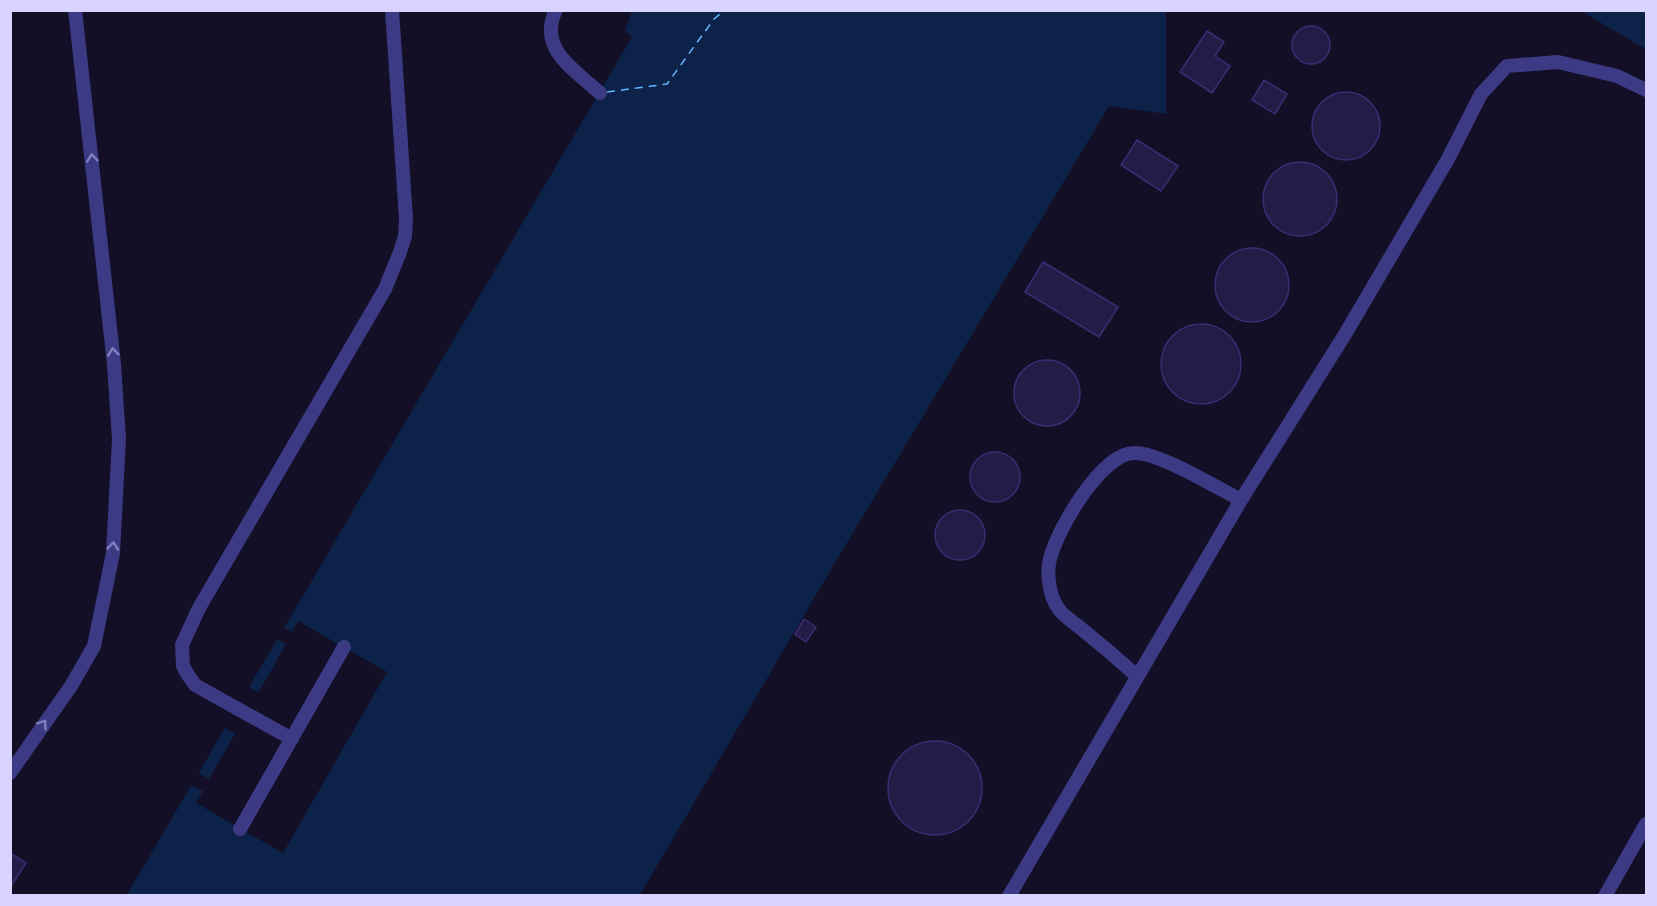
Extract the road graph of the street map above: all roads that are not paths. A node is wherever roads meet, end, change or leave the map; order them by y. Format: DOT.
graph roads {
  1 [pos="75,10"];
  2 [pos="392,10"];
  3 [pos="556,10"];
  4 [pos="1647,90"];
  5 [pos="600,93"];
  6 [pos="1241,500"];
  7 [pos="344,647"];
  8 [pos="1137,676"];
  9 [pos="292,739"];
  10 [pos="10,773"];
  11 [pos="1647,824"];
  12 [pos="240,829"];
  13 [pos="1009,896"];
  14 [pos="1605,896"];
  10 -- 1 [label="lane, one-way"];
  2 -- 9 [label="lane"];
  3 -- 5 [label="lane"];
  4 -- 6 [label="lane"];
  6 -- 8 [label="lane"];
  6 -- 8 [label="lane"];
  7 -- 9 [label="lane"];
  8 -- 13 [label="lane"];
  9 -- 12 [label="lane"];
  11 -- 14 [label="lane"];
}
